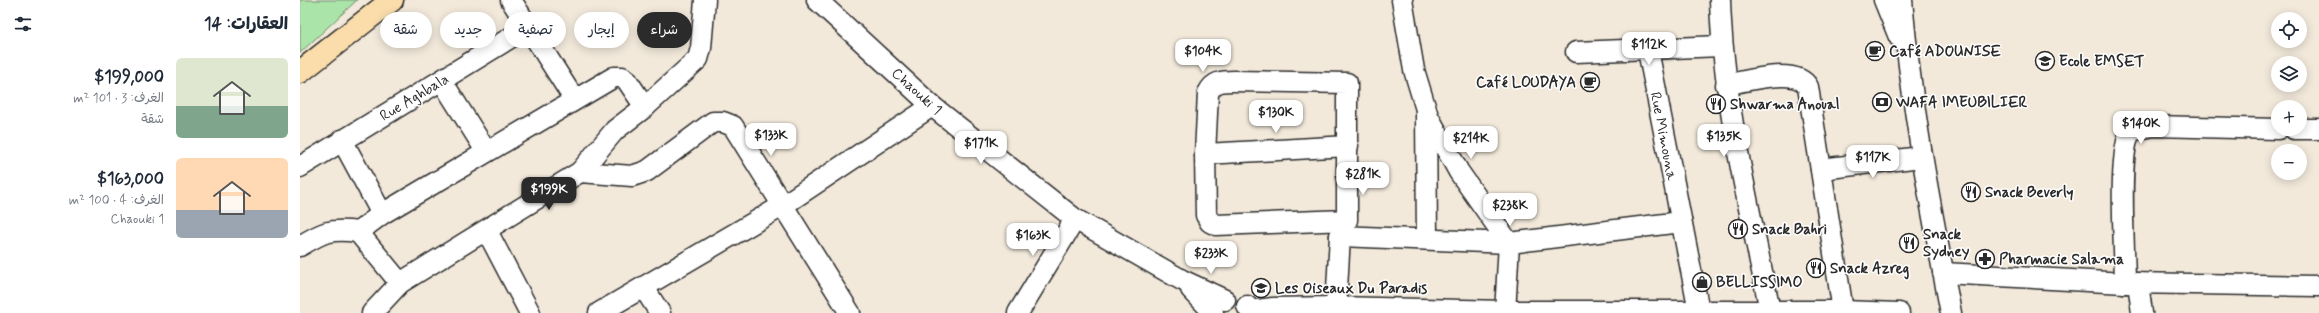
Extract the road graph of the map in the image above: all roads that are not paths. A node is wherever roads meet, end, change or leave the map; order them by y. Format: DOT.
graph roads {
  1 [pos="392,0"];
  2 [pos="511,0"];
  3 [pos="705,0"];
  4 [pos="817,0"];
  5 [pos="1402,0"];
  6 [pos="1720,0"];
  7 [pos="1884,0"];
  8 [pos="1902,0"];
  9 [pos="519,12"];
  10 [pos="504,42"];
  11 [pos="1721,46"];
  12 [pos="541,48"];
  13 [pos="1648,50"];
  14 [pos="1576,52"];
  15 [pos="1906,57"];
  16 [pos="300,72"];
  17 [pos="442,81"];
  18 [pos="1726,85"];
  19 [pos="574,99"];
  20 [pos="932,106"];
  21 [pos="645,107"];
  22 [pos="1426,109"];
  23 [pos="2271,129"];
  24 [pos="2307,130"];
  25 [pos="2319,130"];
  26 [pos="342,140"];
  27 [pos="1348,146"];
  28 [pos="486,151"];
  29 [pos="1205,154"];
  30 [pos="1921,158"];
  31 [pos="300,167"];
  32 [pos="1821,169"];
  33 [pos="580,172"];
  34 [pos="782,206"];
  35 [pos="382,214"];
  36 [pos="1075,219"];
  37 [pos="1681,222"];
  38 [pos="1343,228"];
  39 [pos="487,231"];
  40 [pos="358,232"];
  41 [pos="1427,239"];
  42 [pos="1508,243"];
  43 [pos="300,246"];
  44 [pos="1944,273"];
  45 [pos="400,283"];
  46 [pos="2132,283"];
  47 [pos="2319,286"];
  48 [pos="644,288"];
  49 [pos="1336,307"];
  50 [pos="1217,308"];
  51 [pos="1249,310"];
  52 [pos="1439,311"];
  53 [pos="1699,311"];
  54 [pos="1770,311"];
  55 [pos="1843,311"];
  56 [pos="1505,312"];
  57 [pos="1663,312"];
  58 [pos="1731,312"];
  59 [pos="1792,312"];
  60 [pos="372,313"];
  61 [pos="530,313"];
  62 [pos="599,313"];
  63 [pos="660,313"];
  64 [pos="850,313"];
  65 [pos="1018,313"];
  66 [pos="1899,313"];
  67 [pos="1951,313"];
  68 [pos="2142,313"];
  1 -- 16 [label="main road"];
  2 -- 9 [label="street"];
  3 -- 21 [label="street"];
  4 -- 20 [label="street, Chaouki 1"];
  5 -- 22 [label="street"];
  6 -- 11 [label="street"];
  7 -- 15 [label="street"];
  8 -- 15 [label="street"];
  10 -- 17 [label="street, Rue Aghbala"];
  11 -- 13 [label="street"];
  11 -- 18 [label="street"];
  12 -- 19 [label="street"];
  13 -- 14 [label="street"];
  13 -- 37 [label="street, Rue Mimouna"];
  15 -- 30 [label="street"];
  17 -- 26 [label="street, Rue Aghbala"];
  17 -- 28 [label="street"];
  18 -- 32 [label="street"];
  18 -- 54 [label="street"];
  19 -- 21 [label="street"];
  19 -- 28 [label="street"];
  20 -- 34 [label="street"];
  20 -- 36 [label="street, Chaouki 1"];
  21 -- 33 [label="street"];
  22 -- 41 [label="street"];
  22 -- 42 [label="street"];
  23 -- 46 [label="street"];
  24 -- 25 [label="street"];
  26 -- 31 [label="street, Rue Aghbala"];
  26 -- 35 [label="street"];
  27 -- 29 [label="street"];
  27 -- 29 [label="street"];
  27 -- 38 [label="street"];
  28 -- 35 [label="street"];
  29 -- 38 [label="street"];
  30 -- 32 [label="street"];
  30 -- 44 [label="street"];
  32 -- 55 [label="street"];
  33 -- 34 [label="street"];
  33 -- 39 [label="street"];
  34 -- 48 [label="street"];
  34 -- 64 [label="street"];
  35 -- 40 [label="street"];
  36 -- 50 [label="street, Chaouki 1"];
  36 -- 65 [label="street"];
  37 -- 42 [label="street"];
  37 -- 53 [label="street, Rue Mimouna"];
  38 -- 41 [label="street"];
  38 -- 49 [label="street"];
  39 -- 45 [label="street"];
  39 -- 61 [label="street"];
  40 -- 43 [label="street"];
  40 -- 45 [label="street"];
  41 -- 42 [label="street"];
  42 -- 56 [label="street"];
  44 -- 46 [label="street"];
  44 -- 67 [label="street"];
  45 -- 60 [label="street"];
  46 -- 47 [label="street"];
  46 -- 68 [label="street"];
  48 -- 62 [label="street"];
  48 -- 63 [label="street"];
  49 -- 51 [label="street"];
  49 -- 52 [label="street"];
  50 -- 51 [label="street"];
  52 -- 56 [label="street"];
  53 -- 57 [label="street"];
  53 -- 58 [label="street"];
  54 -- 58 [label="street"];
  54 -- 59 [label="street"];
  55 -- 59 [label="street"];
  55 -- 66 [label="street"];
  56 -- 57 [label="street"];
}
